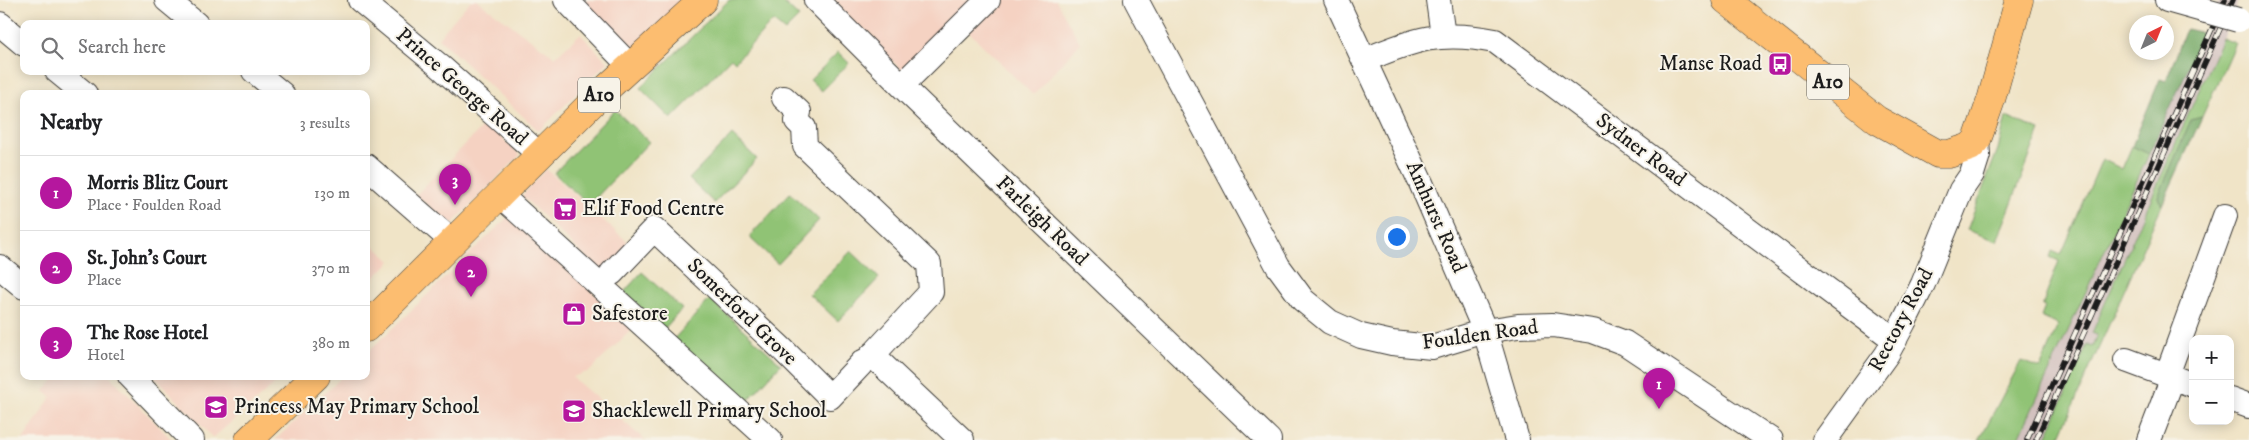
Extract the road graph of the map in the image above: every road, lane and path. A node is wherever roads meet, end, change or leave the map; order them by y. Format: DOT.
graph roads {
  1 [pos="166,0"];
  2 [pos="360,0"];
  3 [pos="566,0"];
  4 [pos="703,0"];
  5 [pos="816,0"];
  6 [pos="988,0"];
  7 [pos="1136,0"];
  8 [pos="1336,0"];
  9 [pos="1438,0"];
  10 [pos="1726,0"];
  11 [pos="2019,0"];
  12 [pos="2167,0"];
  13 [pos="2199,6"];
  14 [pos="191,20"];
  15 [pos="2244,22"];
  16 [pos="0,24"];
  17 [pos="1444,36"];
  18 [pos="20,41"];
  19 [pos="1365,60"];
  20 [pos="630,66"];
  21 [pos="62,75"];
  22 [pos="259,75"];
  23 [pos="902,85"];
  24 [pos="80,90"];
  25 [pos="277,90"];
  26 [pos="784,98"];
  27 [pos="1977,140"];
  28 [pos="1938,154"];
  29 [pos="540,155"];
  30 [pos="370,169"];
  31 [pos="1961,190"];
  32 [pos="500,195"];
  33 [pos="2225,216"];
  34 [pos="453,242"];
  35 [pos="0,267"];
  36 [pos="612,274"];
  37 [pos="20,284"];
  38 [pos="370,324"];
  39 [pos="1486,331"];
  40 [pos="1895,340"];
  41 [pos="872,355"];
  42 [pos="2126,360"];
  43 [pos="2178,379"];
  44 [pos="134,380"];
  45 [pos="312,380"];
  46 [pos="2234,400"];
  47 [pos="2249,406"];
  48 [pos="192,440"];
  49 [pos="250,440"];
  50 [pos="770,440"];
  51 [pos="962,440"];
  52 [pos="1269,440"];
  53 [pos="1517,440"];
  54 [pos="1771,440"];
  55 [pos="1824,440"];
  56 [pos="2149,440"];
  1 -- 14 [label="street"];
  2 -- 29 [label="street, Prince George Road"];
  3 -- 20 [label="street"];
  4 -- 20 [label="highway, A10"];
  5 -- 23 [label="street, Farleigh Road"];
  6 -- 23 [label="street"];
  7 -- 39 [label="street, Foulden Road"];
  8 -- 19 [label="street, Amhurst Road"];
  9 -- 17 [label="street"];
  10 -- 28 [label="highway, A10"];
  11 -- 27 [label="highway, Rectory Road"];
  12 -- 13 [label="street"];
  13 -- 15 [label="street, bridge"];
  16 -- 18 [label="street"];
  17 -- 19 [label="street, Sydner Road"];
  17 -- 40 [label="street, Sydner Road"];
  19 -- 39 [label="street, Amhurst Road"];
  20 -- 29 [label="highway, A10"];
  21 -- 24 [label="street"];
  22 -- 25 [label="street"];
  23 -- 52 [label="street, Farleigh Road"];
  26 -- 41 [label="street, Somerford Grove"];
  27 -- 28 [label="highway"];
  27 -- 31 [label="street, Rectory Road"];
  28 -- 31 [label="street"];
  29 -- 32 [label="highway, A10"];
  30 -- 34 [label="street"];
  31 -- 40 [label="street, Rectory Road"];
  32 -- 34 [label="highway, A10"];
  32 -- 50 [label="street"];
  33 -- 43 [label="street"];
  34 -- 38 [label="highway, A10"];
  35 -- 37 [label="street"];
  36 -- 41 [label="street, Somerford Grove"];
  39 -- 53 [label="street, Amhurst Road"];
  39 -- 54 [label="street, Foulden Road"];
  40 -- 55 [label="street, Rectory Road"];
  41 -- 51 [label="street"];
  42 -- 43 [label="street"];
  43 -- 56 [label="street"];
  44 -- 48 [label="street"];
  45 -- 49 [label="highway"];
  46 -- 47 [label="street"];
}
